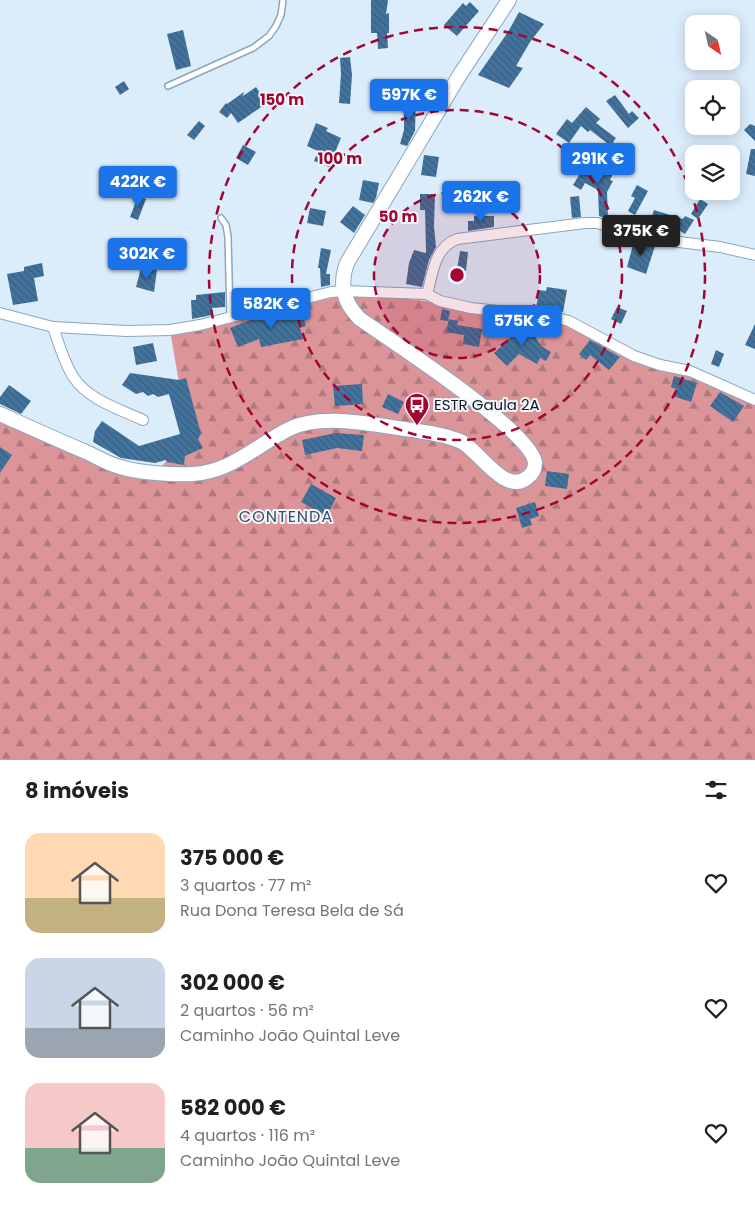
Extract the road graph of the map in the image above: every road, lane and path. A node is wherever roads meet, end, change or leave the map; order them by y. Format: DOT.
graph roads {
  1 [pos="283,0"];
  2 [pos="509,0"];
  3 [pos="168,86"];
  4 [pos="221,218"];
  5 [pos="755,255"];
  6 [pos="344,290"];
  7 [pos="427,294"];
  8 [pos="0,313"];
  9 [pos="230,316"];
  10 [pos="53,327"];
  11 [pos="755,400"];
  12 [pos="0,414"];
  13 [pos="143,420"];
  1 -- 3 [label="lane"];
  2 -- 6 [label="main road"];
  4 -- 9 [label="lane"];
  5 -- 7 [label="street"];
  6 -- 7 [label="street"];
  6 -- 9 [label="street"];
  6 -- 12 [label="main road"];
  7 -- 11 [label="street"];
  8 -- 10 [label="street"];
  9 -- 10 [label="street"];
  10 -- 13 [label="street"];
}
